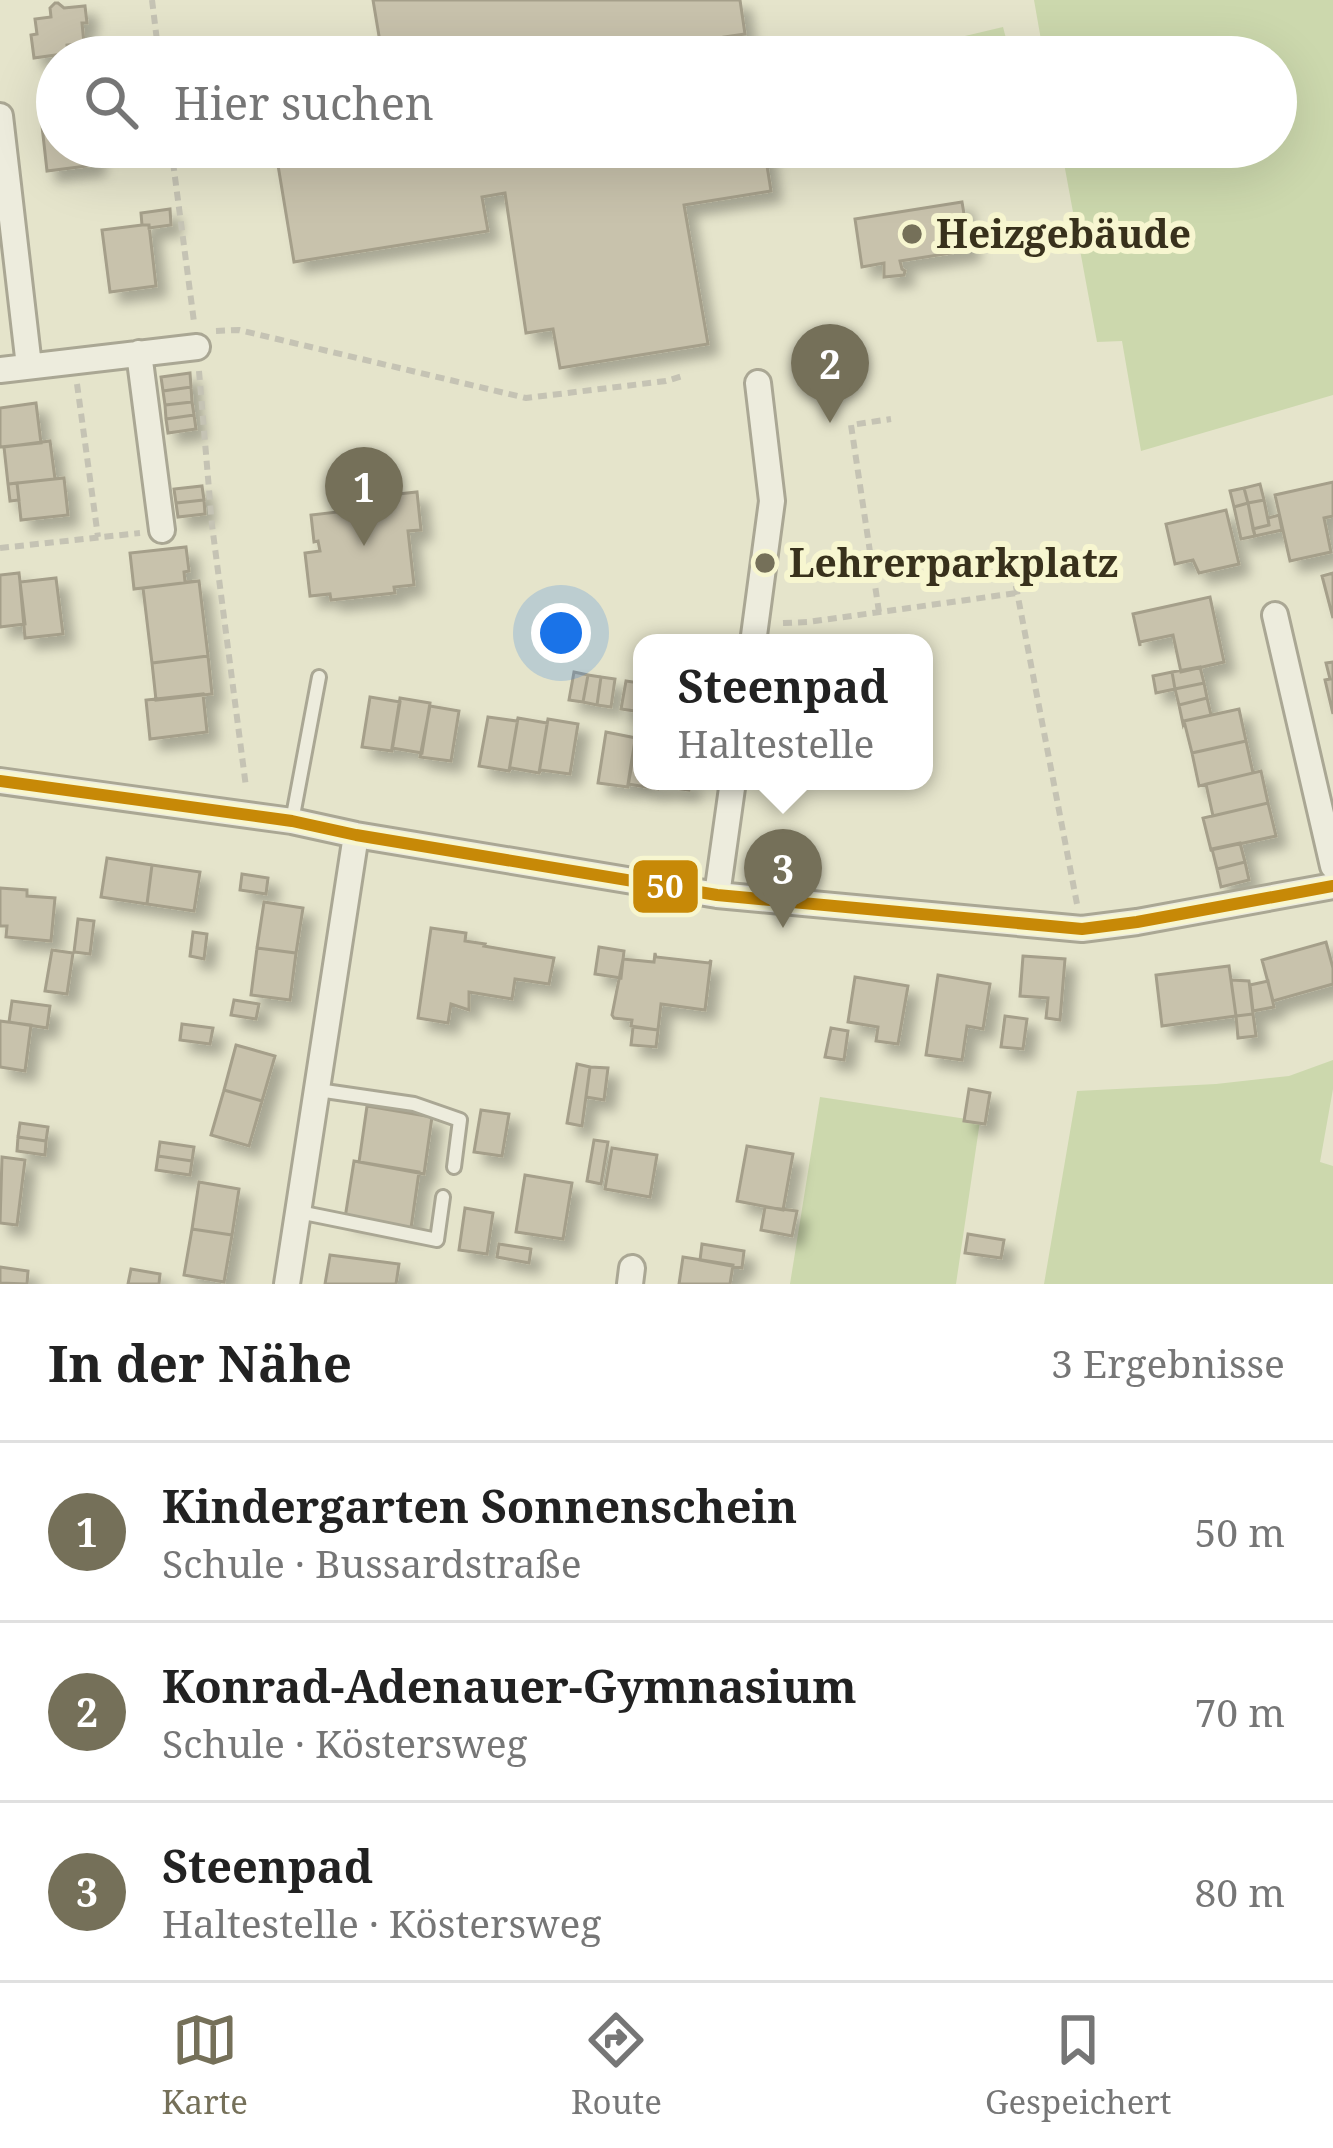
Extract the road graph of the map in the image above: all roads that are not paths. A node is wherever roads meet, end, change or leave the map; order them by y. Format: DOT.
graph roads {
  1 [pos="0,116"];
  2 [pos="196,339"];
  3 [pos="140,353"];
  4 [pos="29,367"];
  5 [pos="0,370"];
  6 [pos="758,383"];
  7 [pos="162,530"];
  8 [pos="1275,615"];
  9 [pos="754,633"];
  10 [pos="319,677"];
  11 [pos="0,782"];
  12 [pos="732,790"];
  13 [pos="292,821"];
  14 [pos="356,835"];
  15 [pos="1333,866"];
  16 [pos="1333,886"];
  17 [pos="717,895"];
  18 [pos="317,1090"];
  19 [pos="454,1167"];
  20 [pos="443,1197"];
  21 [pos="298,1211"];
  22 [pos="287,1284"];
  1 -- 4 [label="street"];
  2 -- 3 [label="street"];
  3 -- 4 [label="street"];
  3 -- 7 [label="street"];
  4 -- 5 [label="street"];
  6 -- 9 [label="street"];
  8 -- 15 [label="street"];
  10 -- 13 [label="lane"];
  11 -- 13 [label="street"];
  12 -- 17 [label="street"];
  13 -- 14 [label="street"];
  14 -- 17 [label="street"];
  14 -- 18 [label="street"];
  16 -- 17 [label="street"];
  18 -- 19 [label="lane"];
  18 -- 21 [label="street"];
  20 -- 21 [label="lane"];
  21 -- 22 [label="street"];
}
